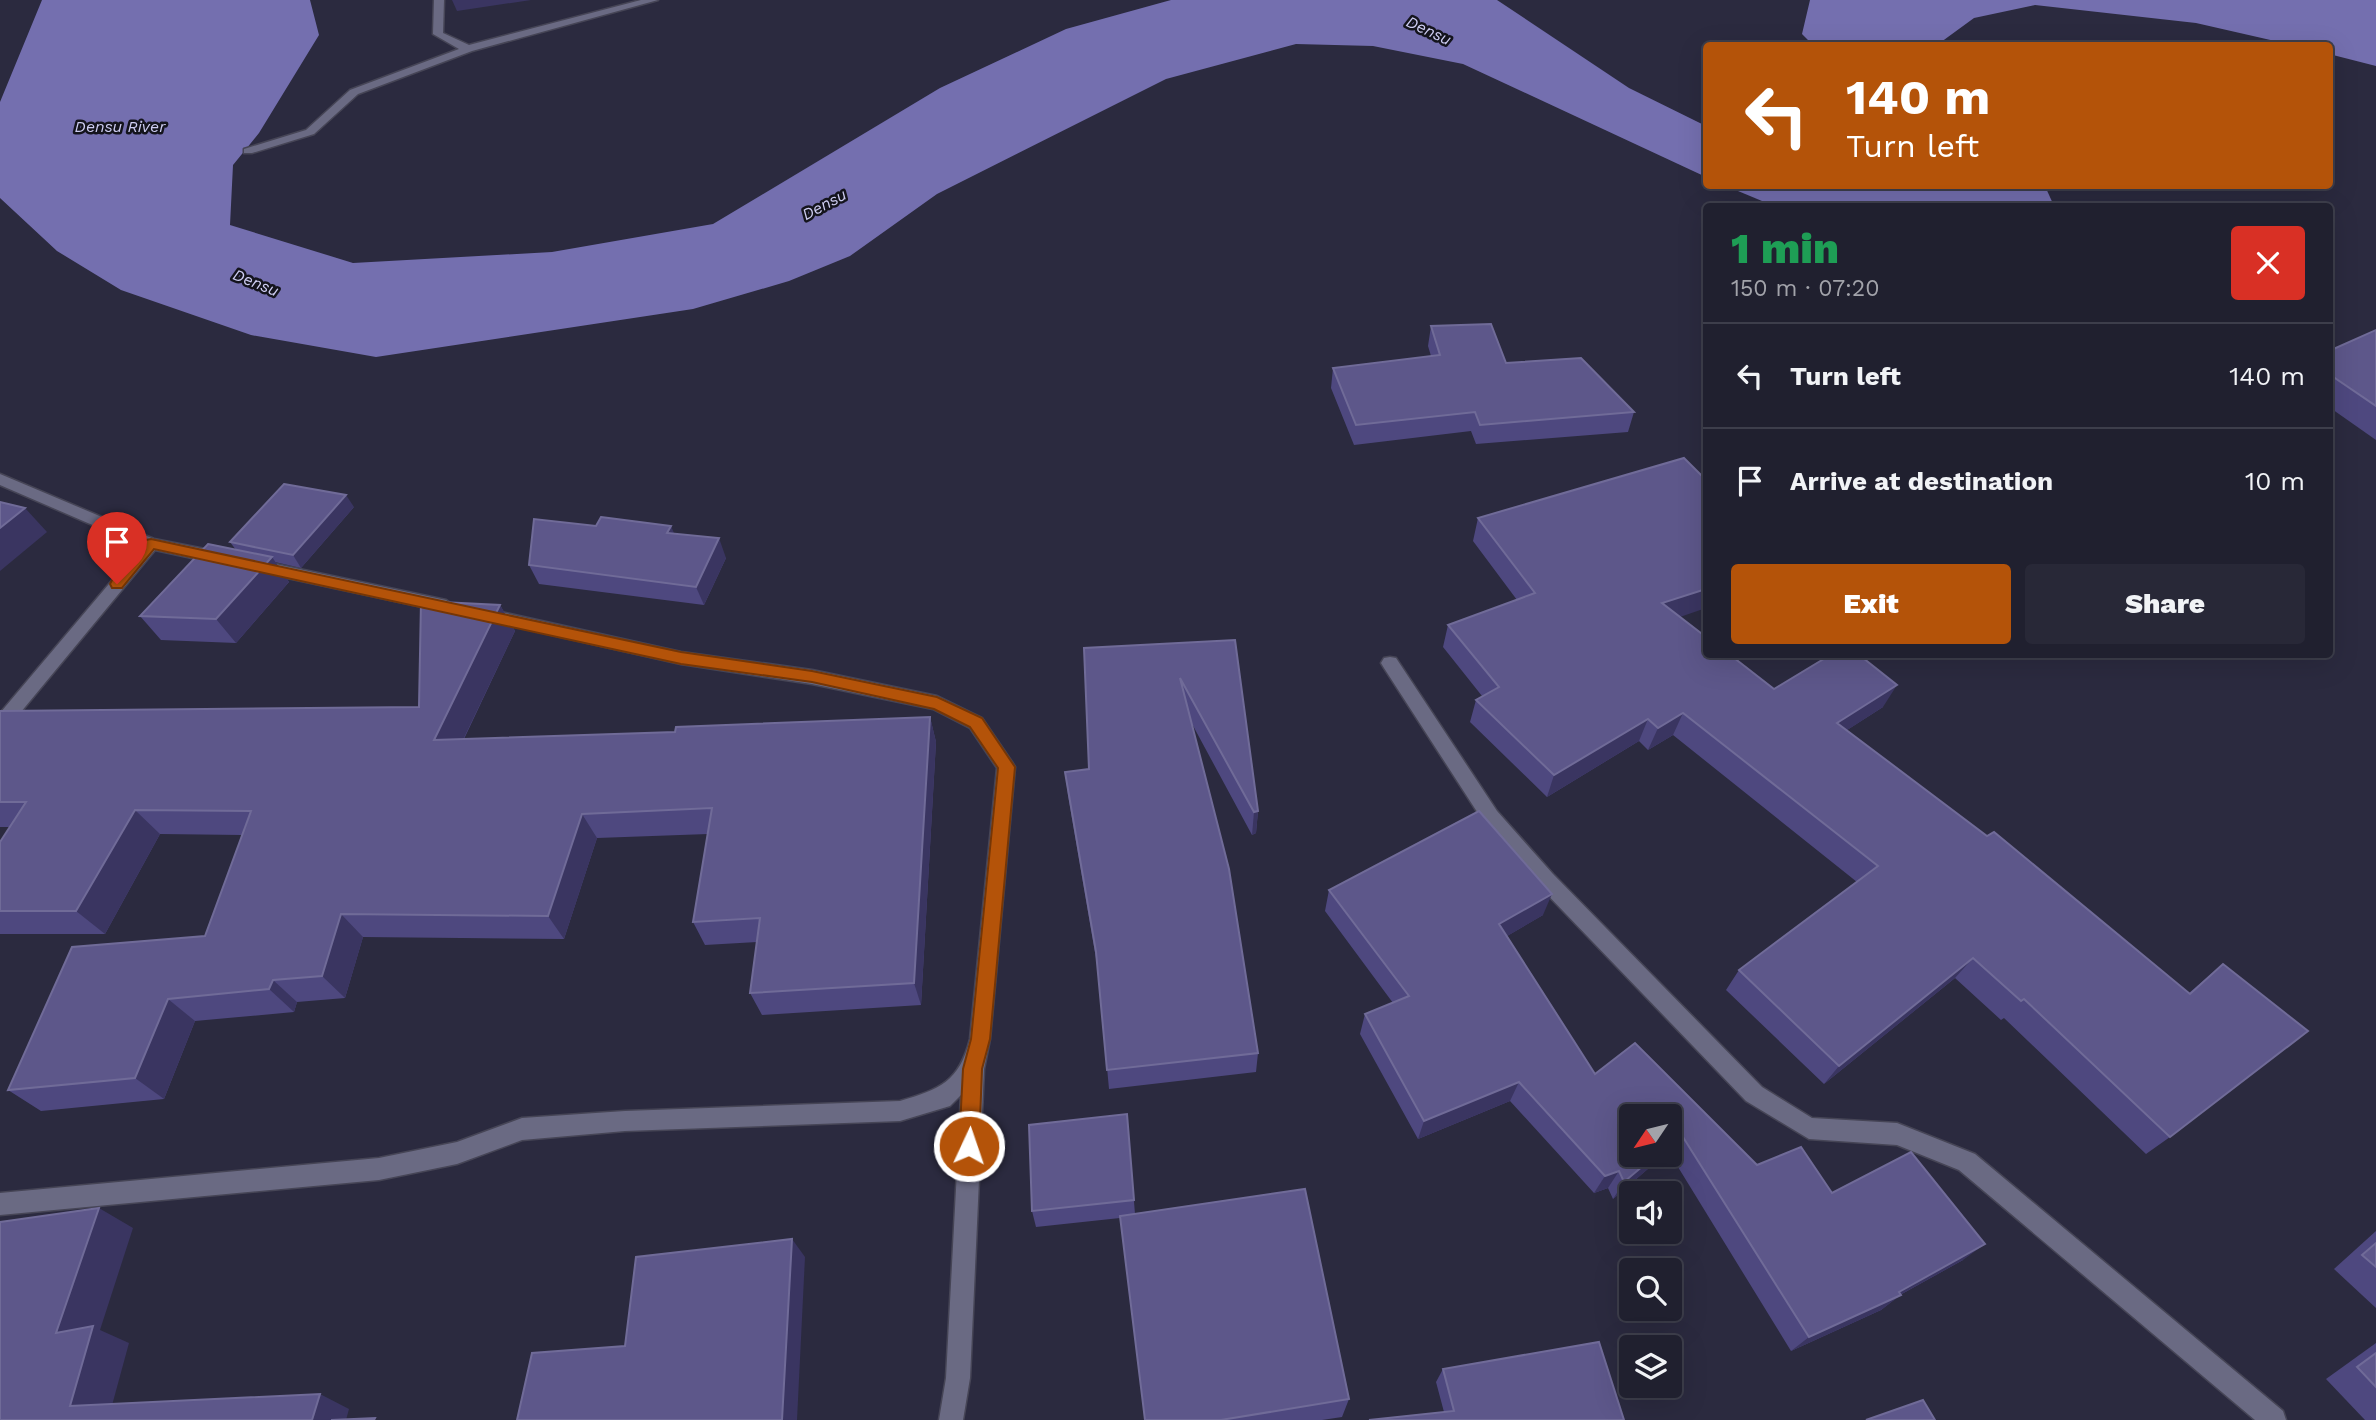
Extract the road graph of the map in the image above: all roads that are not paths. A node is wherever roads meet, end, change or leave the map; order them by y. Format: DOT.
graph roads {
  1 [pos="439,0"];
  2 [pos="653,0"];
  3 [pos="468,49"];
  4 [pos="248,151"];
  5 [pos="0,479"];
  6 [pos="151,544"];
  7 [pos="1390,663"];
  8 [pos="0,725"];
  9 [pos="972,1069"];
  10 [pos="0,1204"];
  11 [pos="951,1420"];
  12 [pos="2274,1420"];
  1 -- 3 [label="street"];
  2 -- 3 [label="street"];
  3 -- 4 [label="street"];
  5 -- 6 [label="street"];
  6 -- 8 [label="street"];
  6 -- 9 [label="street"];
  7 -- 12 [label="street"];
  9 -- 10 [label="street"];
  9 -- 11 [label="street"];
}
